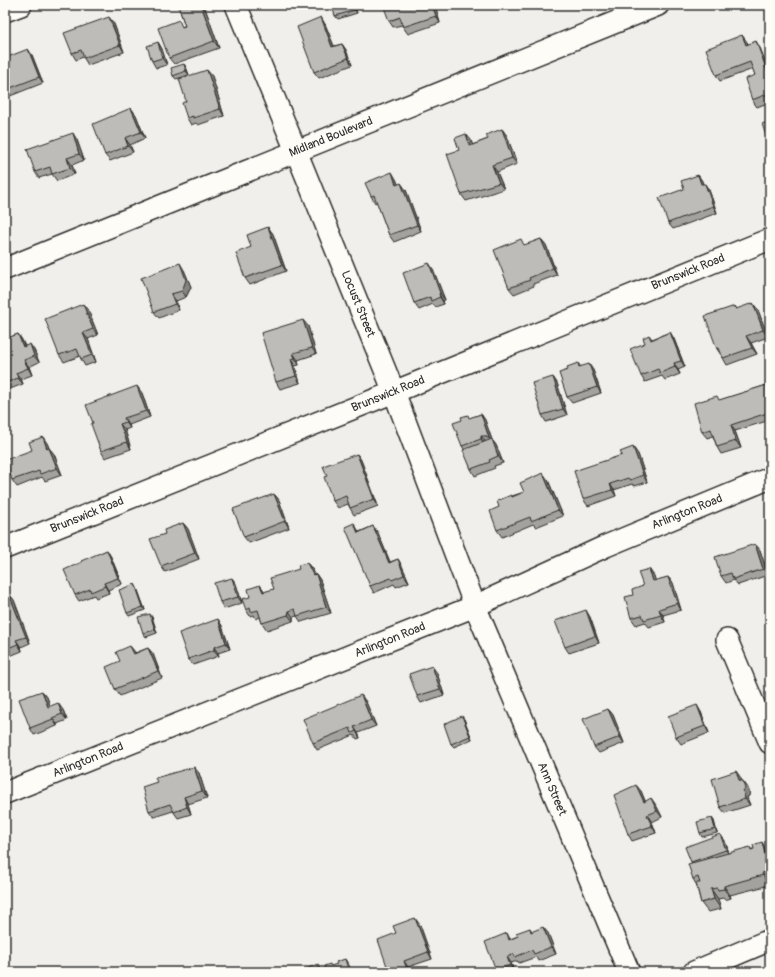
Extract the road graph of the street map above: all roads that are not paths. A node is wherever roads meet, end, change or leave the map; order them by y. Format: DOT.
graph roads {
  1 [pos="21,5"];
  2 [pos="236,5"];
  3 [pos="658,5"];
  4 [pos="5,11"];
  5 [pos="296,151"];
  6 [pos="770,239"];
  7 [pos="5,269"];
  8 [pos="394,392"];
  9 [pos="770,478"];
  10 [pos="5,548"];
  11 [pos="476,606"];
  12 [pos="727,640"];
  13 [pos="770,743"];
  14 [pos="5,793"];
  15 [pos="770,940"];
  16 [pos="629,972"];
  17 [pos="694,972"];
  1 -- 4 [label="street"];
  2 -- 5 [label="street, Locust Street"];
  3 -- 5 [label="street, Midland Boulevard"];
  5 -- 7 [label="street, Midland Boulevard"];
  5 -- 8 [label="street, Locust Street"];
  6 -- 8 [label="street, Brunswick Road"];
  8 -- 10 [label="street, Brunswick Road"];
  8 -- 11 [label="street, Locust Street"];
  9 -- 11 [label="street, Arlington Road"];
  11 -- 14 [label="street, Arlington Road"];
  11 -- 16 [label="street, Ann Street"];
  12 -- 13 [label="street"];
  15 -- 17 [label="street"];
}
